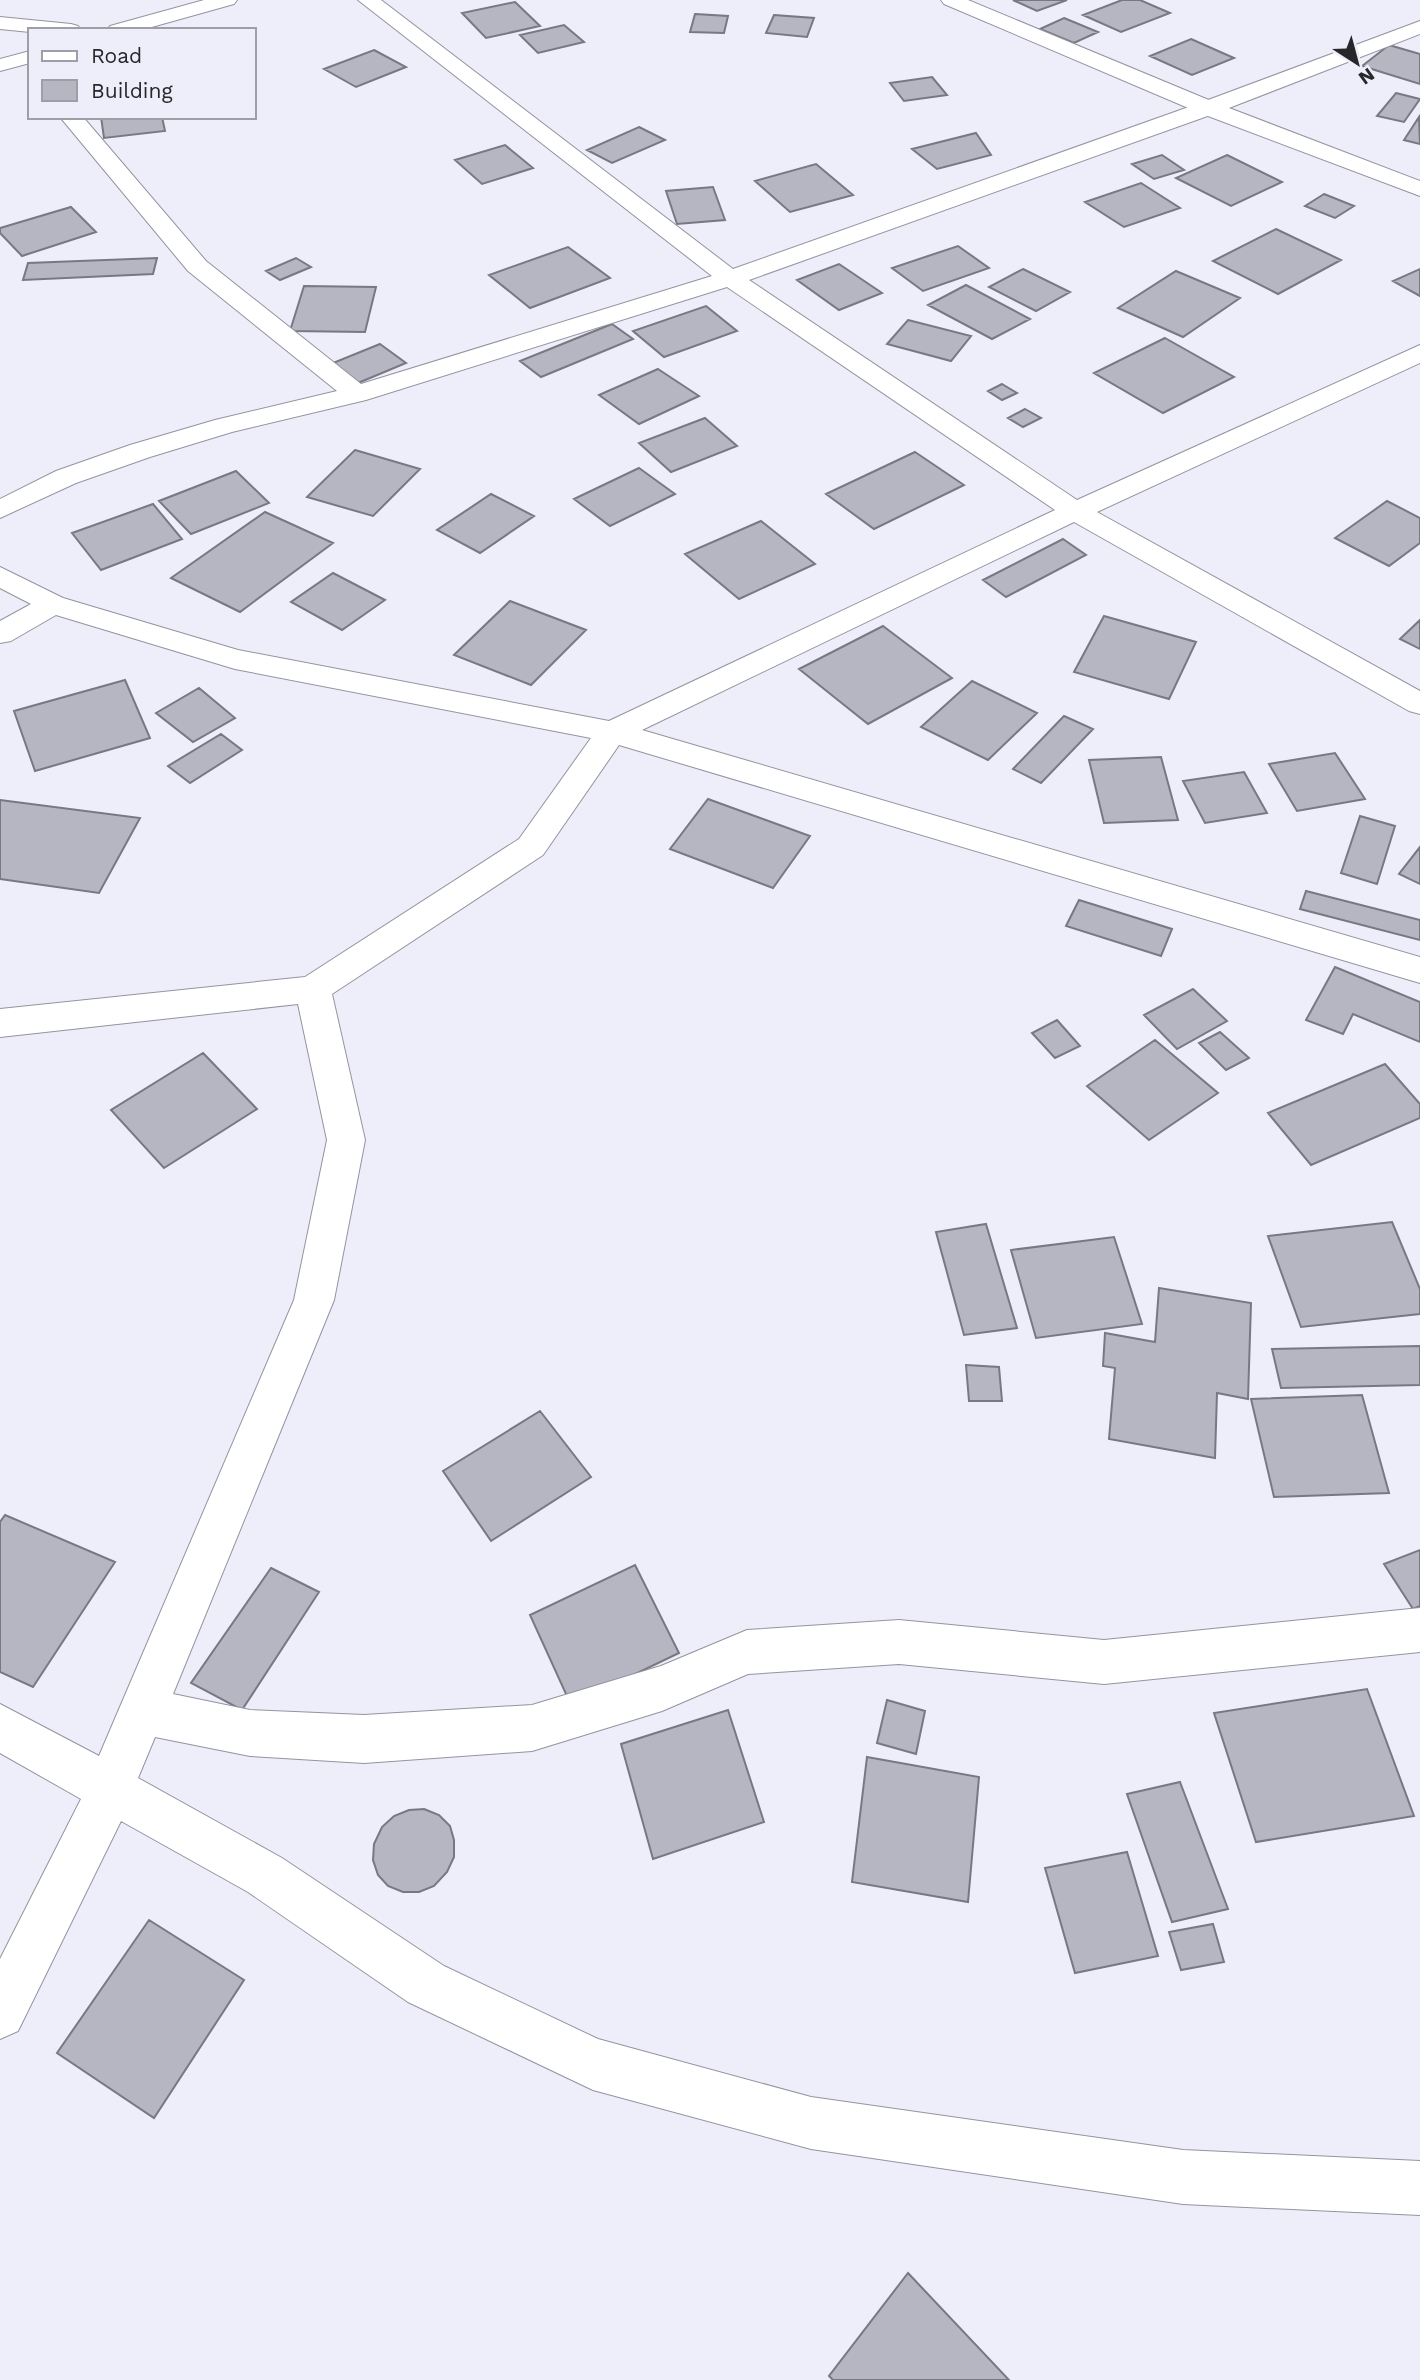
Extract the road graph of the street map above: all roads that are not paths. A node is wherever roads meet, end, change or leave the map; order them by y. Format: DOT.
graph roads {
  1 [pos="227,0"];
  2 [pos="369,0"];
  3 [pos="951,0"];
  4 [pos="0,23"];
  5 [pos="1420,27"];
  6 [pos="51,28"];
  7 [pos="124,28"];
  8 [pos="27,61"];
  9 [pos="0,65"];
  10 [pos="1208,108"];
  11 [pos="73,119"];
  12 [pos="1420,188"];
  13 [pos="730,278"];
  14 [pos="1420,353"];
  15 [pos="358,394"];
  16 [pos="0,510"];
  17 [pos="1075,511"];
  18 [pos="0,576"];
  19 [pos="53,604"];
  20 [pos="0,634"];
  21 [pos="1420,704"];
  22 [pos="612,732"];
  23 [pos="1420,970"];
  24 [pos="313,989"];
  25 [pos="0,1023"];
  26 [pos="1420,1630"];
  27 [pos="142,1711"];
  28 [pos="0,1727"];
  29 [pos="110,1788"];
  30 [pos="0,2013"];
  31 [pos="1420,2188"];
  1 -- 7 [label="street"];
  2 -- 13 [label="street"];
  3 -- 10 [label="street"];
  4 -- 6 [label="street"];
  5 -- 10 [label="street"];
  8 -- 9 [label="street"];
  10 -- 12 [label="street"];
  10 -- 13 [label="street"];
  11 -- 15 [label="street"];
  13 -- 15 [label="street"];
  13 -- 17 [label="street"];
  14 -- 17 [label="street"];
  15 -- 16 [label="street"];
  17 -- 21 [label="street"];
  17 -- 22 [label="street"];
  18 -- 19 [label="street"];
  19 -- 20 [label="street"];
  19 -- 22 [label="street"];
  22 -- 23 [label="street"];
  22 -- 24 [label="street"];
  24 -- 25 [label="street"];
  24 -- 27 [label="street"];
  26 -- 27 [label="street"];
  27 -- 29 [label="street"];
  28 -- 29 [label="street"];
  29 -- 30 [label="street"];
  29 -- 31 [label="street"];
}
